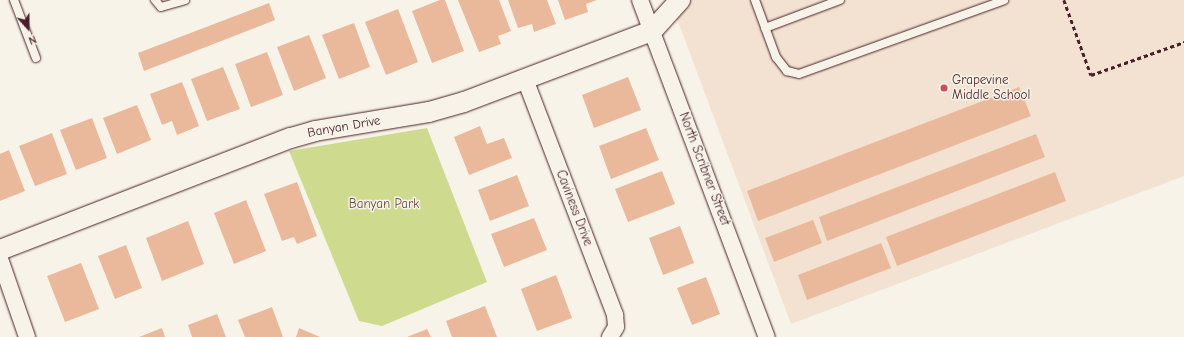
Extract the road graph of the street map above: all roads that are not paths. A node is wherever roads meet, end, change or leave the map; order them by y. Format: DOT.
graph roads {
  1 [pos="14,0"];
  2 [pos="155,0"];
  3 [pos="185,0"];
  4 [pos="640,0"];
  5 [pos="680,0"];
  6 [pos="755,0"];
  7 [pos="840,0"];
  8 [pos="1004,0"];
  9 [pos="765,28"];
  10 [pos="652,31"];
  11 [pos="36,58"];
  12 [pos="525,79"];
  13 [pos="0,250"];
  14 [pos="0,259"];
  15 [pos="27,337"];
  16 [pos="610,337"];
  17 [pos="767,337"];
  1 -- 11 [label="lane"];
  2 -- 3 [label="lane"];
  4 -- 10 [label="street, North Scribner Street"];
  5 -- 10 [label="street, Banyan Drive"];
  6 -- 9 [label="lane"];
  7 -- 9 [label="lane"];
  8 -- 9 [label="lane"];
  10 -- 12 [label="street, Banyan Drive"];
  10 -- 17 [label="street, North Scribner Street"];
  12 -- 13 [label="street, Banyan Drive"];
  12 -- 16 [label="street, Caviness Drive"];
  14 -- 15 [label="street"];
}
